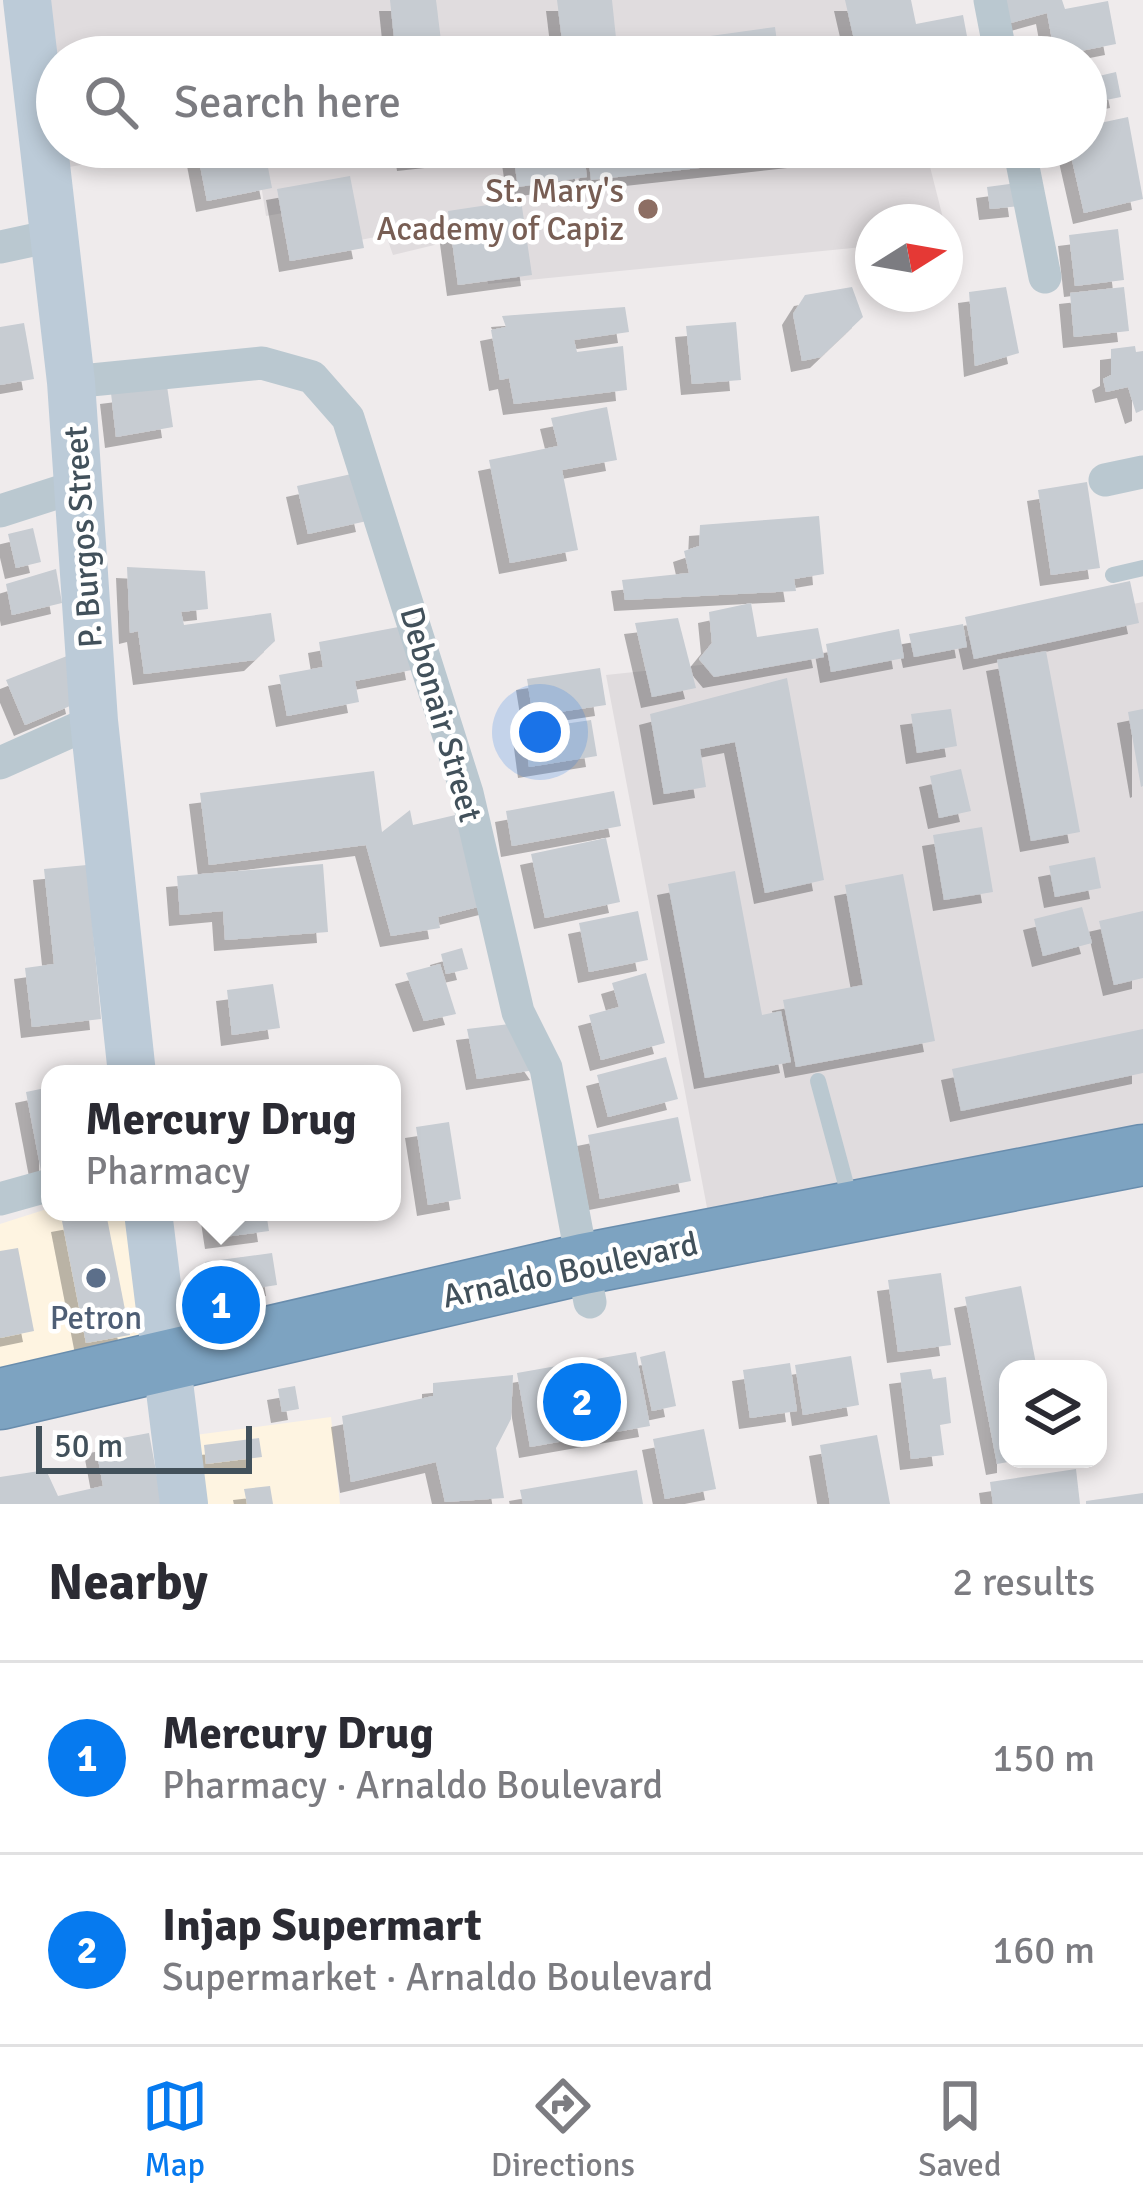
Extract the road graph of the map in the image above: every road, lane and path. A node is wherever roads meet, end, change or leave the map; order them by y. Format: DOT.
graph roads {
  1 [pos="27,0"];
  2 [pos="990,0"];
  3 [pos="997,36"];
  4 [pos="36,85"];
  5 [pos="45,168"];
  6 [pos="1023,168"];
  7 [pos="52,236"];
  8 [pos="0,247"];
  9 [pos="1045,278"];
  10 [pos="71,382"];
  11 [pos="1143,472"];
  12 [pos="1105,480"];
  13 [pos="81,485"];
  14 [pos="0,511"];
  15 [pos="1143,568"];
  16 [pos="1112,575"];
  17 [pos="94,721"];
  18 [pos="0,763"];
  19 [pos="131,1065"];
  20 [pos="818,1081"];
  21 [pos="1143,1155"];
  22 [pos="41,1187"];
  23 [pos="1143,1194"];
  24 [pos="0,1198"];
  25 [pos="853,1210"];
  26 [pos="149,1221"];
  27 [pos="586,1283"];
  28 [pos="168,1378"];
  29 [pos="0,1399"];
  30 [pos="0,1430"];
  31 [pos="184,1504"];
  1 -- 4 [label="main road, P. Burgos Street"];
  2 -- 3 [label="street"];
  5 -- 7 [label="main road, P. Burgos Street"];
  6 -- 9 [label="street"];
  7 -- 8 [label="street"];
  7 -- 10 [label="main road, P. Burgos Street"];
  10 -- 13 [label="main road, P. Burgos Street"];
  10 -- 27 [label="street, Debonair Street"];
  11 -- 12 [label="street"];
  13 -- 14 [label="street"];
  13 -- 17 [label="main road, P. Burgos Street"];
  15 -- 16 [label="lane"];
  17 -- 18 [label="street"];
  17 -- 19 [label="main road, P. Burgos Street"];
  20 -- 25 [label="lane"];
  21 -- 25 [label="highway, Arnaldo Boulevard"];
  22 -- 24 [label="street"];
  23 -- 27 [label="highway, Arnaldo Boulevard"];
  25 -- 27 [label="highway, Arnaldo Boulevard"];
  26 -- 28 [label="main road"];
  27 -- 28 [label="highway, Arnaldo Boulevard"];
  28 -- 29 [label="highway, Arnaldo Boulevard"];
  28 -- 30 [label="highway, Arnaldo Boulevard"];
  28 -- 31 [label="main road"];
}
